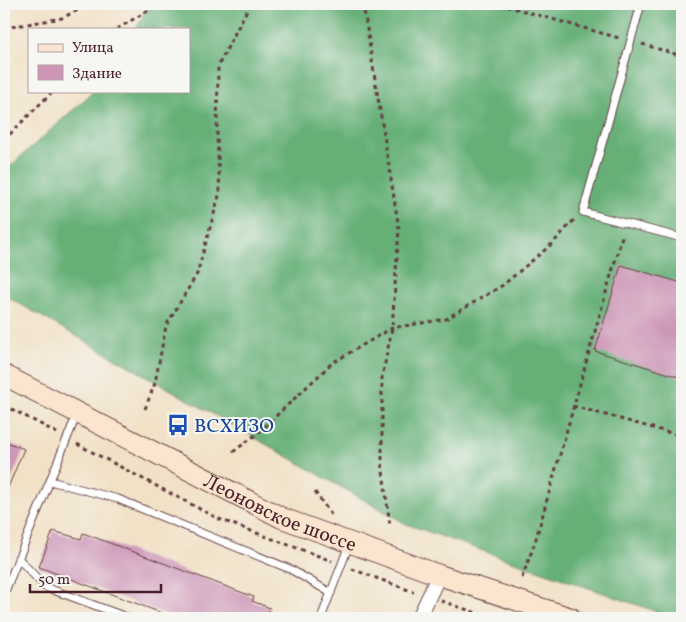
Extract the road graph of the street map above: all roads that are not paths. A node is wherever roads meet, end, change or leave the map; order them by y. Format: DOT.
graph roads {
  1 [pos="641,4"];
  2 [pos="682,238"];
  3 [pos="4,375"];
  4 [pos="78,412"];
  5 [pos="50,481"];
  6 [pos="350,543"];
  7 [pos="18,558"];
  8 [pos="438,575"];
  9 [pos="331,593"];
  10 [pos="4,594"];
  11 [pos="129,618"];
  12 [pos="322,618"];
  13 [pos="419,618"];
  14 [pos="571,618"];
  1 -- 2 [label="lane"];
  3 -- 4 [label="main road, Леоновское шоссе"];
  4 -- 5 [label="lane"];
  4 -- 6 [label="main road, Леоновское шоссе"];
  5 -- 7 [label="lane"];
  5 -- 9 [label="lane"];
  6 -- 8 [label="main road, Леоновское шоссе"];
  6 -- 9 [label="lane"];
  7 -- 10 [label="lane"];
  7 -- 11 [label="lane"];
  8 -- 13 [label="street"];
  8 -- 14 [label="main road, Леоновское шоссе"];
  9 -- 12 [label="lane"];
}
